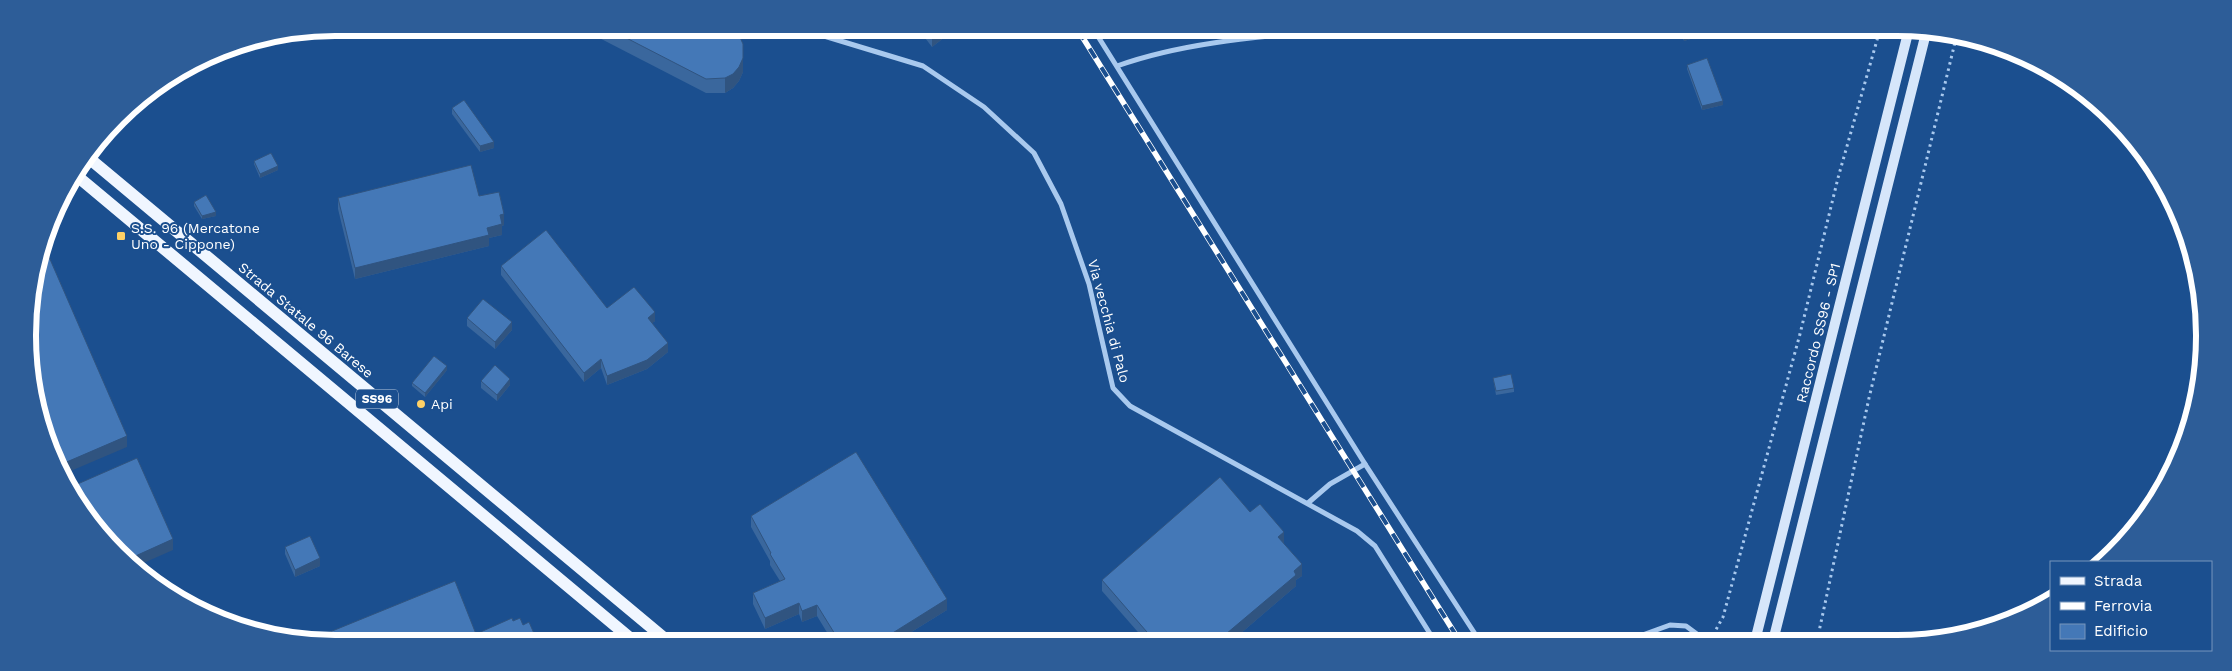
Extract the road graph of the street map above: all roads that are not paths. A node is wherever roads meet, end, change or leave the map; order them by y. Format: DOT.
graph roads {
  1 [pos="824,36"];
  2 [pos="1098,36"];
  3 [pos="1271,36"];
  4 [pos="1907,37"];
  5 [pos="1925,38"];
  6 [pos="1117,66"];
  7 [pos="92,161"];
  8 [pos="81,179"];
  9 [pos="1365,464"];
  10 [pos="1308,503"];
  11 [pos="626,635"];
  12 [pos="660,635"];
  13 [pos="1431,635"];
  14 [pos="1476,635"];
  15 [pos="1642,635"];
  16 [pos="1698,635"];
  17 [pos="1756,635"];
  18 [pos="1775,635"];
  1 -- 10 [label="street, Via vecchia di Palo"];
  2 -- 6 [label="street"];
  3 -- 6 [label="street"];
  4 -- 17 [label="main road, Raccordo SS96 - SP1"];
  5 -- 18 [label="main road"];
  6 -- 9 [label="street"];
  7 -- 12 [label="main road, Strada Statale 96 Barese / SS96"];
  8 -- 11 [label="main road, SS96"];
  9 -- 10 [label="street"];
  9 -- 14 [label="street"];
  10 -- 13 [label="street, Via vecchia di Palo"];
  15 -- 16 [label="street"];
}
